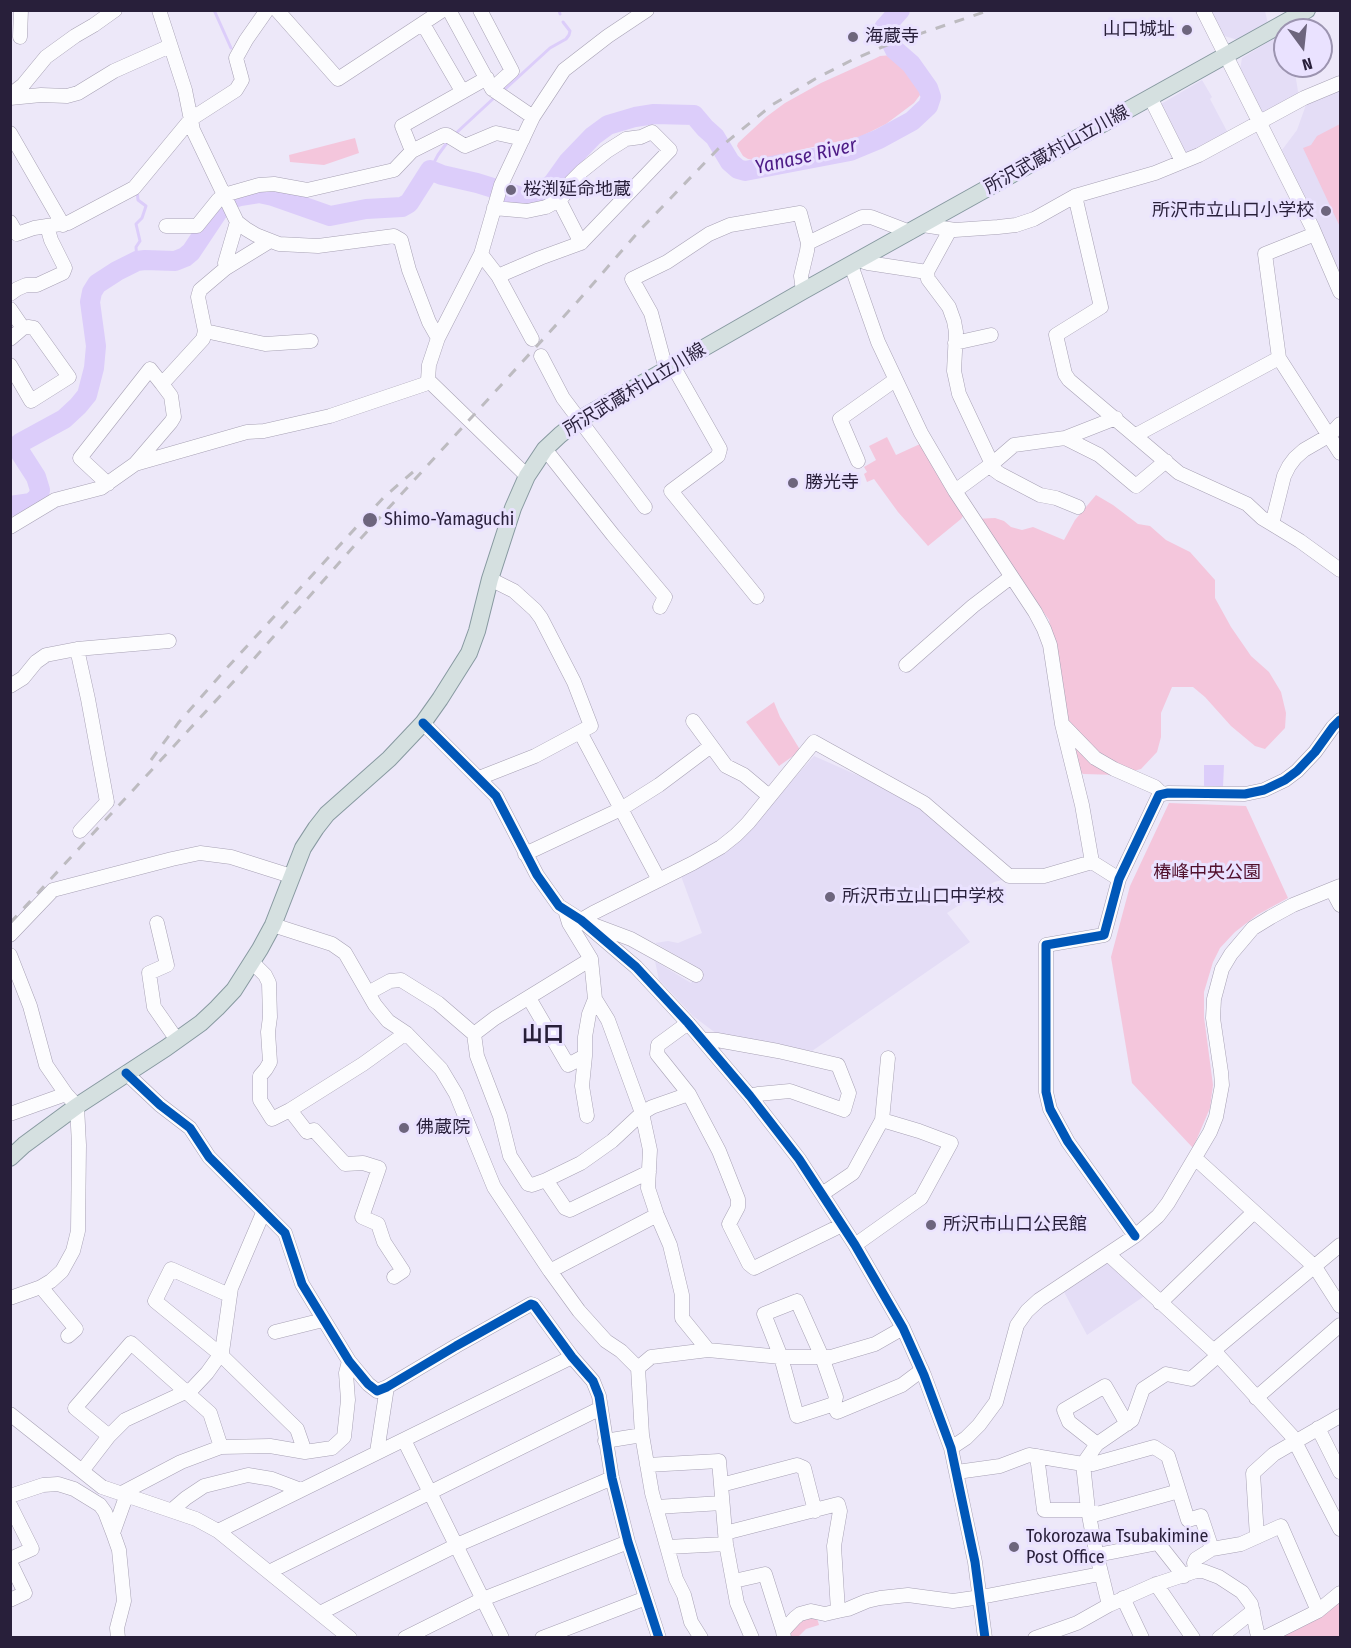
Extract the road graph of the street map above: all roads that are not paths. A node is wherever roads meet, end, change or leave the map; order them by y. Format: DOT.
graph roads {
  1 [pos="115,10"];
  2 [pos="159,10"];
  3 [pos="267,10"];
  4 [pos="278,10"];
  5 [pos="443,10"];
  6 [pos="449,10"];
  7 [pos="480,10"];
  8 [pos="647,10"];
  9 [pos="1203,10"];
  10 [pos="1307,10"];
  11 [pos="423,24"];
  12 [pos="170,46"];
  13 [pos="1225,56"];
  14 [pos="1341,83"];
  15 [pos="494,89"];
  16 [pos="462,91"];
  17 [pos="10,97"];
  18 [pos="1150,97"];
  19 [pos="533,117"];
  20 [pos="191,119"];
  21 [pos="1259,124"];
  22 [pos="10,134"];
  23 [pos="523,139"];
  24 [pos="412,151"];
  25 [pos="1182,161"];
  26 [pos="1075,196"];
  27 [pos="498,197"];
  28 [pos="559,200"];
  29 [pos="230,207"];
  30 [pos="10,222"];
  31 [pos="63,225"];
  32 [pos="47,226"];
  33 [pos="166,226"];
  34 [pos="917,228"];
  35 [pos="950,230"];
  36 [pos="1315,234"];
  37 [pos="270,241"];
  38 [pos="581,243"];
  39 [pos="808,243"];
  40 [pos="481,254"];
  41 [pos="855,262"];
  42 [pos="226,268"];
  43 [pos="927,272"];
  44 [pos="498,276"];
  45 [pos="803,291"];
  46 [pos="1341,292"];
  47 [pos="10,294"];
  48 [pos="10,309"];
  49 [pos="22,328"];
  50 [pos="205,331"];
  51 [pos="991,335"];
  52 [pos="438,338"];
  53 [pos="10,339"];
  54 [pos="532,339"];
  55 [pos="310,341"];
  56 [pos="955,342"];
  57 [pos="541,356"];
  58 [pos="1279,358"];
  59 [pos="10,365"];
  60 [pos="669,368"];
  61 [pos="428,380"];
  62 [pos="895,380"];
  63 [pos="162,384"];
  64 [pos="1116,418"];
  65 [pos="580,419"];
  66 [pos="1341,424"];
  67 [pos="1136,435"];
  68 [pos="1330,435"];
  69 [pos="1065,438"];
  70 [pos="545,449"];
  71 [pos="1341,453"];
  72 [pos="858,461"];
  73 [pos="1166,461"];
  74 [pos="135,464"];
  75 [pos="991,465"];
  76 [pos="527,476"];
  77 [pos="108,484"];
  78 [pos="956,491"];
  79 [pos="645,507"];
  80 [pos="1078,507"];
  81 [pos="1272,524"];
  82 [pos="10,527"];
  83 [pos="1341,570"];
  84 [pos="1011,577"];
  85 [pos="490,579"];
  86 [pos="757,597"];
  87 [pos="660,608"];
  88 [pos="169,641"];
  89 [pos="76,649"];
  90 [pos="906,665"];
  91 [pos="10,686"];
  92 [pos="1341,720"];
  93 [pos="693,721"];
  94 [pos="423,723"];
  95 [pos="1062,724"];
  96 [pos="580,732"];
  97 [pos="711,746"];
  98 [pos="479,778"];
  99 [pos="1162,794"];
  100 [pos="769,796"];
  101 [pos="621,809"];
  102 [pos="80,831"];
  103 [pos="525,854"];
  104 [pos="1092,862"];
  105 [pos="291,876"];
  106 [pos="1119,879"];
  107 [pos="659,880"];
  108 [pos="1336,888"];
  109 [pos="1341,905"];
  110 [pos="565,910"];
  111 [pos="581,920"];
  112 [pos="157,923"];
  113 [pos="273,925"];
  114 [pos="10,935"];
  115 [pos="646,947"];
  116 [pos="10,955"];
  117 [pos="591,959"];
  118 [pos="252,962"];
  119 [pos="631,962"];
  120 [pos="696,975"];
  121 [pos="368,993"];
  122 [pos="529,998"];
  123 [pos="595,999"];
  124 [pos="688,1023"];
  125 [pos="406,1033"];
  126 [pos="474,1034"];
  127 [pos="177,1040"];
  128 [pos="703,1040"];
  129 [pos="585,1056"];
  130 [pos="888,1058"];
  131 [pos="126,1073"];
  132 [pos="688,1095"];
  133 [pos="750,1096"];
  134 [pos="72,1100"];
  135 [pos="290,1110"];
  136 [pos="642,1113"];
  137 [pos="10,1114"];
  138 [pos="587,1116"];
  139 [pos="882,1120"];
  140 [pos="10,1158"];
  141 [pos="1195,1158"];
  142 [pos="649,1172"];
  143 [pos="546,1180"];
  144 [pos="822,1194"];
  145 [pos="1254,1212"];
  146 [pos="263,1213"];
  147 [pos="657,1215"];
  148 [pos="842,1225"];
  149 [pos="1135,1236"];
  150 [pos="855,1245"];
  151 [pos="1341,1245"];
  152 [pos="1108,1254"];
  153 [pos="1315,1267"];
  154 [pos="550,1271"];
  155 [pos="394,1277"];
  156 [pos="41,1287"];
  157 [pos="229,1294"];
  158 [pos="10,1298"];
  159 [pos="1161,1303"];
  160 [pos="1341,1306"];
  161 [pos="323,1320"];
  162 [pos="1341,1325"];
  163 [pos="903,1328"];
  164 [pos="275,1332"];
  165 [pos="68,1336"];
  166 [pos="708,1350"];
  167 [pos="1216,1353"];
  168 [pos="220,1354"];
  169 [pos="572,1357"];
  170 [pos="781,1357"];
  171 [pos="822,1357"];
  172 [pos="349,1361"];
  173 [pos="638,1368"];
  174 [pos="922,1370"];
  175 [pos="387,1386"];
  176 [pos="186,1391"];
  177 [pos="1256,1398"];
  178 [pos="834,1404"];
  179 [pos="601,1408"];
  180 [pos="10,1414"];
  181 [pos="1341,1416"];
  182 [pos="1127,1424"];
  183 [pos="1318,1428"];
  184 [pos="642,1435"];
  185 [pos="109,1436"];
  186 [pos="404,1440"];
  187 [pos="605,1441"];
  188 [pos="1295,1441"];
  189 [pos="1097,1444"];
  190 [pos="221,1448"];
  191 [pos="951,1448"];
  192 [pos="305,1452"];
  193 [pos="377,1452"];
  194 [pos="1037,1456"];
  195 [pos="1083,1464"];
  196 [pos="647,1465"];
  197 [pos="82,1471"];
  198 [pos="957,1472"];
  199 [pos="1341,1472"];
  200 [pos="612,1479"];
  201 [pos="721,1485"];
  202 [pos="301,1490"];
  203 [pos="1179,1491"];
  204 [pos="430,1493"];
  205 [pos="124,1494"];
  206 [pos="10,1496"];
  207 [pos="722,1503"];
  208 [pos="10,1505"];
  209 [pos="656,1507"];
  210 [pos="1336,1508"];
  211 [pos="172,1510"];
  212 [pos="1088,1510"];
  213 [pos="815,1511"];
  214 [pos="1341,1529"];
  215 [pos="219,1531"];
  216 [pos="113,1533"];
  217 [pos="1257,1537"];
  218 [pos="725,1538"];
  219 [pos="628,1542"];
  220 [pos="457,1545"];
  221 [pos="667,1547"];
  222 [pos="1212,1549"];
  223 [pos="1097,1555"];
  224 [pos="10,1560"];
  225 [pos="269,1572"];
  226 [pos="1190,1573"];
  227 [pos="1100,1574"];
  228 [pos="734,1581"];
  229 [pos="1156,1584"];
  230 [pos="1341,1593"];
  231 [pos="981,1597"];
  232 [pos="646,1598"];
  233 [pos="1123,1598"];
  234 [pos="483,1599"];
  235 [pos="10,1600"];
  236 [pos="1109,1605"];
  237 [pos="838,1611"];
  238 [pos="1253,1611"];
  239 [pos="1318,1611"];
  240 [pos="320,1613"];
  241 [pos="784,1634"];
  242 [pos="118,1638"];
  243 [pos="350,1638"];
  244 [pos="405,1638"];
  245 [pos="502,1638"];
  246 [pos="542,1638"];
  247 [pos="659,1638"];
  248 [pos="701,1638"];
  249 [pos="752,1638"];
  250 [pos="985,1638"];
  251 [pos="1035,1638"];
  252 [pos="1142,1638"];
  253 [pos="1193,1638"];
  254 [pos="1219,1638"];
  255 [pos="1262,1638"];
  1 -- 17 [label="street"];
  2 -- 12 [label="street"];
  3 -- 20 [label="street"];
  4 -- 11 [label="street"];
  5 -- 11 [label="street"];
  6 -- 15 [label="street"];
  7 -- 15 [label="street"];
  8 -- 19 [label="street"];
  9 -- 13 [label="street"];
  10 -- 13 [label="main road, 所沢武蔵村山立川線"];
  11 -- 16 [label="street"];
  12 -- 17 [label="street"];
  12 -- 20 [label="street"];
  13 -- 18 [label="main road, 所沢武蔵村山立川線"];
  13 -- 21 [label="street"];
  14 -- 21 [label="street"];
  15 -- 16 [label="street"];
  15 -- 19 [label="street"];
  16 -- 24 [label="street"];
  18 -- 25 [label="street"];
  18 -- 34 [label="main road, 所沢武蔵村山立川線"];
  19 -- 23 [label="street"];
  20 -- 29 [label="street"];
  20 -- 31 [label="street"];
  21 -- 25 [label="street"];
  21 -- 36 [label="street"];
  22 -- 31 [label="street"];
  23 -- 24 [label="street"];
  23 -- 27 [label="street"];
  24 -- 29 [label="street"];
  25 -- 26 [label="street"];
  26 -- 35 [label="street"];
  26 -- 64 [label="street"];
  27 -- 28 [label="street"];
  27 -- 40 [label="street"];
  28 -- 38 [label="street"];
  28 -- 38 [label="street"];
  29 -- 33 [label="street"];
  29 -- 37 [label="street"];
  29 -- 42 [label="street"];
  30 -- 32 [label="street"];
  31 -- 32 [label="street"];
  32 -- 47 [label="street"];
  34 -- 35 [label="street"];
  34 -- 39 [label="street"];
  34 -- 41 [label="main road, 所沢武蔵村山立川線"];
  35 -- 43 [label="street"];
  36 -- 46 [label="street"];
  36 -- 58 [label="street"];
  37 -- 42 [label="street"];
  37 -- 52 [label="street"];
  38 -- 44 [label="street"];
  39 -- 45 [label="street"];
  39 -- 60 [label="street"];
  40 -- 44 [label="street"];
  40 -- 52 [label="street"];
  41 -- 43 [label="street"];
  41 -- 45 [label="main road, 所沢武蔵村山立川線"];
  41 -- 62 [label="street"];
  42 -- 50 [label="street"];
  43 -- 56 [label="street"];
  44 -- 54 [label="street"];
  45 -- 60 [label="main road, 所沢武蔵村山立川線"];
  48 -- 49 [label="street"];
  49 -- 53 [label="street"];
  49 -- 59 [label="street"];
  50 -- 55 [label="street"];
  50 -- 63 [label="street"];
  51 -- 56 [label="street"];
  52 -- 61 [label="street"];
  56 -- 75 [label="street"];
  57 -- 65 [label="street"];
  58 -- 67 [label="street"];
  58 -- 68 [label="street"];
  60 -- 65 [label="main road, 所沢武蔵村山立川線"];
  60 -- 86 [label="street"];
  61 -- 74 [label="street"];
  61 -- 76 [label="street"];
  62 -- 72 [label="street"];
  62 -- 78 [label="street"];
  63 -- 74 [label="street"];
  63 -- 77 [label="street"];
  64 -- 67 [label="street"];
  64 -- 69 [label="street"];
  65 -- 70 [label="main road, 所沢武蔵村山立川線"];
  65 -- 79 [label="street"];
  66 -- 68 [label="street"];
  67 -- 73 [label="street"];
  68 -- 71 [label="street"];
  68 -- 81 [label="street"];
  69 -- 73 [label="street"];
  69 -- 75 [label="street"];
  70 -- 76 [label="main road, 所沢武蔵村山立川線"];
  70 -- 87 [label="street"];
  73 -- 81 [label="street"];
  74 -- 77 [label="street"];
  75 -- 78 [label="street"];
  75 -- 80 [label="street"];
  76 -- 85 [label="main road, 所沢武蔵村山立川線"];
  77 -- 82 [label="street"];
  78 -- 84 [label="street"];
  81 -- 83 [label="street"];
  84 -- 90 [label="street"];
  84 -- 95 [label="street"];
  85 -- 94 [label="main road, 所沢武蔵村山立川線"];
  85 -- 96 [label="street"];
  88 -- 89 [label="street"];
  89 -- 91 [label="street"];
  89 -- 102 [label="street"];
  92 -- 99 [label="street"];
  93 -- 97 [label="street"];
  94 -- 98 [label="street"];
  94 -- 105 [label="main road, 所沢武蔵村山立川線"];
  95 -- 99 [label="street"];
  95 -- 104 [label="street"];
  96 -- 98 [label="street"];
  96 -- 101 [label="street"];
  97 -- 100 [label="street"];
  97 -- 101 [label="street"];
  98 -- 103 [label="street"];
  99 -- 106 [label="street"];
  100 -- 104 [label="street"];
  100 -- 107 [label="street"];
  101 -- 103 [label="street"];
  101 -- 107 [label="street"];
  103 -- 110 [label="street"];
  104 -- 106 [label="street"];
  105 -- 113 [label="main road, 所沢武蔵村山立川線"];
  105 -- 114 [label="street"];
  106 -- 149 [label="street"];
  107 -- 111 [label="street"];
  108 -- 109 [label="street"];
  108 -- 141 [label="street"];
  110 -- 111 [label="street"];
  110 -- 117 [label="street"];
  111 -- 115 [label="street"];
  111 -- 119 [label="street"];
  112 -- 127 [label="street"];
  113 -- 118 [label="main road, 所沢武蔵村山立川線"];
  113 -- 121 [label="street"];
  115 -- 119 [label="street"];
  115 -- 120 [label="street"];
  116 -- 134 [label="street"];
  117 -- 122 [label="street"];
  117 -- 123 [label="street"];
  118 -- 127 [label="main road, 所沢武蔵村山立川線"];
  118 -- 135 [label="street"];
  119 -- 124 [label="street"];
  121 -- 125 [label="street"];
  121 -- 126 [label="street"];
  122 -- 126 [label="street"];
  122 -- 129 [label="street"];
  123 -- 129 [label="street"];
  123 -- 136 [label="street"];
  124 -- 128 [label="street"];
  124 -- 132 [label="street"];
  125 -- 135 [label="street"];
  125 -- 154 [label="street"];
  126 -- 143 [label="street"];
  127 -- 131 [label="main road, 所沢武蔵村山立川線"];
  128 -- 133 [label="street"];
  128 -- 133 [label="street"];
  129 -- 138 [label="street"];
  130 -- 139 [label="street"];
  131 -- 134 [label="main road, 所沢武蔵村山立川線"];
  131 -- 146 [label="street"];
  132 -- 136 [label="street"];
  132 -- 148 [label="street"];
  133 -- 144 [label="street"];
  134 -- 137 [label="street"];
  134 -- 140 [label="main road, 所沢武蔵村山立川線"];
  134 -- 156 [label="street"];
  135 -- 155 [label="street"];
  136 -- 142 [label="street"];
  136 -- 143 [label="street"];
  139 -- 144 [label="street"];
  139 -- 150 [label="street"];
  141 -- 145 [label="street"];
  141 -- 149 [label="street"];
  142 -- 143 [label="street"];
  142 -- 147 [label="street"];
  144 -- 148 [label="street"];
  145 -- 153 [label="street"];
  145 -- 159 [label="street"];
  146 -- 157 [label="street"];
  146 -- 161 [label="street"];
  147 -- 154 [label="street"];
  147 -- 166 [label="street"];
  148 -- 150 [label="street"];
  149 -- 152 [label="street"];
  150 -- 163 [label="street"];
  151 -- 153 [label="street"];
  152 -- 159 [label="street"];
  152 -- 191 [label="street"];
  153 -- 160 [label="street"];
  153 -- 167 [label="street"];
  154 -- 173 [label="street"];
  156 -- 158 [label="street"];
  156 -- 165 [label="street"];
  157 -- 168 [label="street"];
  157 -- 168 [label="street"];
  159 -- 167 [label="street"];
  161 -- 164 [label="street"];
  161 -- 172 [label="street"];
  162 -- 177 [label="street"];
  163 -- 171 [label="street"];
  163 -- 174 [label="street"];
  166 -- 170 [label="street"];
  166 -- 173 [label="street"];
  167 -- 177 [label="street"];
  167 -- 182 [label="street"];
  168 -- 176 [label="street"];
  168 -- 192 [label="street"];
  169 -- 175 [label="street"];
  169 -- 179 [label="street"];
  169 -- 186 [label="street"];
  170 -- 171 [label="street"];
  170 -- 171 [label="street"];
  170 -- 178 [label="street"];
  171 -- 178 [label="street"];
  172 -- 175 [label="street"];
  172 -- 192 [label="street"];
  173 -- 184 [label="street"];
  174 -- 178 [label="street"];
  174 -- 191 [label="street"];
  175 -- 193 [label="street"];
  176 -- 185 [label="street"];
  176 -- 185 [label="street"];
  176 -- 190 [label="street"];
  177 -- 188 [label="street"];
  179 -- 187 [label="street"];
  179 -- 204 [label="street"];
  180 -- 197 [label="street"];
  181 -- 183 [label="street"];
  182 -- 189 [label="street"];
  182 -- 189 [label="street"];
  183 -- 188 [label="street"];
  183 -- 199 [label="street"];
  184 -- 187 [label="street"];
  184 -- 196 [label="street"];
  185 -- 197 [label="street"];
  186 -- 193 [label="street"];
  186 -- 204 [label="street"];
  187 -- 200 [label="street"];
  188 -- 210 [label="street"];
  188 -- 217 [label="street"];
  189 -- 195 [label="street"];
  190 -- 192 [label="street"];
  190 -- 205 [label="street"];
  191 -- 198 [label="street"];
  193 -- 202 [label="street"];
  194 -- 195 [label="street"];
  194 -- 198 [label="street"];
  194 -- 212 [label="street"];
  195 -- 203 [label="street"];
  195 -- 212 [label="street"];
  196 -- 201 [label="street"];
  196 -- 209 [label="street"];
  197 -- 205 [label="street"];
  198 -- 231 [label="street"];
  200 -- 219 [label="street"];
  200 -- 220 [label="street"];
  201 -- 207 [label="street"];
  201 -- 213 [label="street"];
  202 -- 211 [label="street"];
  202 -- 215 [label="street"];
  203 -- 212 [label="street"];
  203 -- 222 [label="street"];
  204 -- 220 [label="street"];
  204 -- 225 [label="street"];
  205 -- 211 [label="street"];
  205 -- 216 [label="street"];
  206 -- 216 [label="street"];
  207 -- 209 [label="street"];
  207 -- 218 [label="street"];
  208 -- 224 [label="street"];
  209 -- 221 [label="street"];
  210 -- 214 [label="street"];
  211 -- 215 [label="street"];
  212 -- 223 [label="street"];
  213 -- 218 [label="street"];
  213 -- 237 [label="street"];
  215 -- 225 [label="street"];
  216 -- 242 [label="street"];
  217 -- 222 [label="street"];
  217 -- 239 [label="street"];
  218 -- 221 [label="street"];
  218 -- 228 [label="street"];
  219 -- 232 [label="street"];
  219 -- 234 [label="street"];
  220 -- 234 [label="street"];
  220 -- 240 [label="street"];
  221 -- 248 [label="street"];
  222 -- 226 [label="street"];
  223 -- 226 [label="street"];
  223 -- 227 [label="street"];
  224 -- 235 [label="street"];
  225 -- 240 [label="street"];
  226 -- 229 [label="street"];
  226 -- 238 [label="street"];
  227 -- 231 [label="street"];
  227 -- 236 [label="street"];
  228 -- 241 [label="street"];
  228 -- 249 [label="street"];
  229 -- 233 [label="street"];
  229 -- 253 [label="street"];
  230 -- 239 [label="street"];
  231 -- 237 [label="street"];
  231 -- 250 [label="street"];
  232 -- 246 [label="street"];
  232 -- 247 [label="street"];
  233 -- 236 [label="street"];
  233 -- 252 [label="street"];
  234 -- 244 [label="street"];
  234 -- 245 [label="street"];
  236 -- 251 [label="street"];
  237 -- 241 [label="street"];
  238 -- 254 [label="street"];
  238 -- 255 [label="street"];
  239 -- 255 [label="street"];
  240 -- 243 [label="street"];
}
